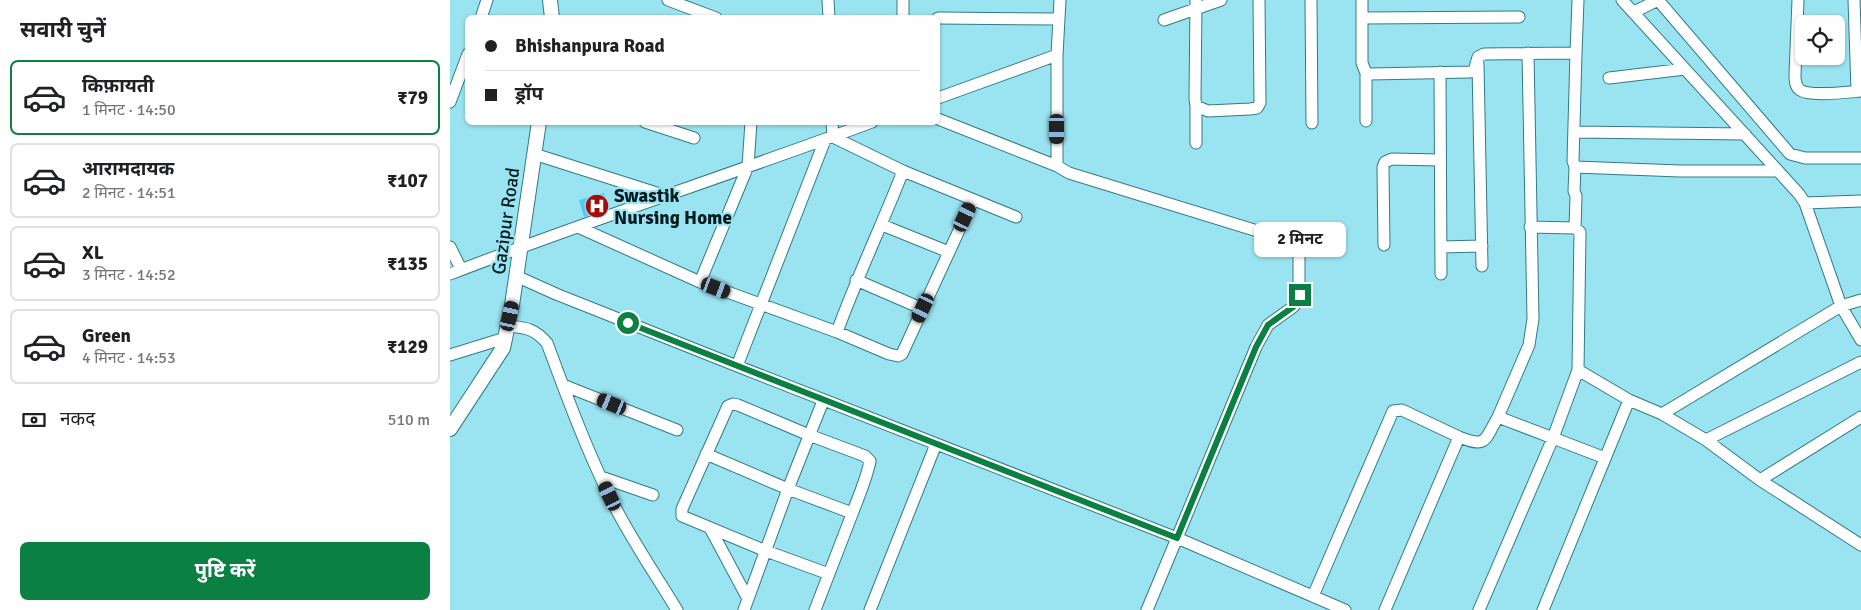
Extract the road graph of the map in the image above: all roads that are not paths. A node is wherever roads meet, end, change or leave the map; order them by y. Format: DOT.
graph roads {
  1 [pos="487,0"];
  2 [pos="550,0"];
  3 [pos="668,0"];
  4 [pos="828,0"];
  5 [pos="903,0"];
  6 [pos="1060,0"];
  7 [pos="1221,0"];
  8 [pos="1259,0"];
  9 [pos="1311,0"];
  10 [pos="1362,0"];
  11 [pos="1578,0"];
  12 [pos="1622,0"];
  13 [pos="1798,0"];
  14 [pos="1854,0"];
  15 [pos="1196,4"];
  16 [pos="1634,12"];
  17 [pos="482,15"];
  18 [pos="552,15"];
  19 [pos="708,15"];
  20 [pos="829,15"];
  21 [pos="903,15"];
  22 [pos="1518,17"];
  23 [pos="940,18"];
  24 [pos="1362,18"];
  25 [pos="1059,19"];
  26 [pos="1164,20"];
  27 [pos="1528,53"];
  28 [pos="1576,54"];
  29 [pos="1057,55"];
  30 [pos="1478,57"];
  31 [pos="465,62"];
  32 [pos="1685,69"];
  33 [pos="1440,72"];
  34 [pos="1366,73"];
  35 [pos="1609,78"];
  36 [pos="1859,91"];
  37 [pos="940,97"];
  38 [pos="450,102"];
  39 [pos="1196,106"];
  40 [pos="940,120"];
  41 [pos="1366,121"];
  42 [pos="1312,123"];
  43 [pos="539,125"];
  44 [pos="654,125"];
  45 [pos="751,125"];
  46 [pos="831,125"];
  47 [pos="864,125"];
  48 [pos="1574,132"];
  49 [pos="1745,134"];
  50 [pos="694,138"];
  51 [pos="829,139"];
  52 [pos="1196,143"];
  53 [pos="534,154"];
  54 [pos="1861,158"];
  55 [pos="1440,160"];
  56 [pos="748,166"];
  57 [pos="1057,166"];
  58 [pos="1575,167"];
  59 [pos="903,171"];
  60 [pos="1778,172"];
  61 [pos="666,196"];
  62 [pos="973,200"];
  63 [pos="1861,201"];
  64 [pos="1805,203"];
  65 [pos="1016,217"];
  66 [pos="882,225"];
  67 [pos="578,227"];
  68 [pos="1530,227"];
  69 [pos="1575,228"];
  70 [pos="1384,244"];
  71 [pos="1482,246"];
  72 [pos="450,247"];
  73 [pos="521,247"];
  74 [pos="1441,247"];
  75 [pos="949,252"];
  76 [pos="1482,266"];
  77 [pos="461,269"];
  78 [pos="450,274"];
  79 [pos="1441,274"];
  80 [pos="516,276"];
  81 [pos="856,280"];
  82 [pos="700,282"];
  83 [pos="1861,300"];
  84 [pos="760,305"];
  85 [pos="1840,306"];
  86 [pos="923,308"];
  87 [pos="506,332"];
  88 [pos="837,332"];
  89 [pos="1861,340"];
  90 [pos="450,355"];
  91 [pos="1861,362"];
  92 [pos="737,366"];
  93 [pos="1578,370"];
  94 [pos="563,385"];
  95 [pos="823,400"];
  96 [pos="1629,400"];
  97 [pos="1662,414"];
  98 [pos="1498,417"];
  99 [pos="1861,417"];
  100 [pos="450,429"];
  101 [pos="677,430"];
  102 [pos="809,435"];
  103 [pos="1459,437"];
  104 [pos="1553,438"];
  105 [pos="1706,440"];
  106 [pos="936,444"];
  107 [pos="706,454"];
  108 [pos="1605,458"];
  109 [pos="601,477"];
  110 [pos="1760,480"];
  111 [pos="788,489"];
  112 [pos="654,495"];
  113 [pos="852,513"];
  114 [pos="710,528"];
  115 [pos="1177,538"];
  116 [pos="1861,545"];
  117 [pos="766,551"];
  118 [pos="829,574"];
  119 [pos="1313,596"];
  120 [pos="746,604"];
  121 [pos="1325,606"];
  122 [pos="677,610"];
  123 [pos="814,610"];
  124 [pos="870,610"];
  125 [pos="1147,610"];
  126 [pos="1345,610"];
  127 [pos="1384,610"];
  128 [pos="1479,610"];
  129 [pos="1543,610"];
  1 -- 17 [label="street"];
  2 -- 18 [label="street"];
  3 -- 19 [label="street"];
  4 -- 20 [label="street"];
  5 -- 21 [label="street"];
  6 -- 25 [label="street"];
  7 -- 15 [label="street"];
  8 -- 39 [label="street"];
  9 -- 42 [label="street"];
  10 -- 24 [label="street"];
  11 -- 28 [label="street"];
  12 -- 16 [label="street"];
  13 -- 36 [label="street"];
  14 -- 36 [label="street"];
  15 -- 26 [label="street"];
  15 -- 39 [label="street"];
  16 -- 32 [label="street"];
  16 -- 54 [label="street"];
  22 -- 24 [label="street"];
  23 -- 25 [label="street"];
  24 -- 34 [label="street"];
  25 -- 29 [label="street"];
  27 -- 28 [label="street"];
  27 -- 30 [label="street"];
  27 -- 68 [label="street"];
  28 -- 48 [label="street"];
  29 -- 37 [label="street"];
  29 -- 57 [label="street"];
  30 -- 33 [label="street"];
  30 -- 71 [label="street"];
  31 -- 38 [label="street"];
  32 -- 35 [label="street"];
  32 -- 49 [label="street"];
  33 -- 34 [label="street"];
  33 -- 55 [label="street"];
  34 -- 41 [label="street"];
  39 -- 52 [label="street"];
  40 -- 57 [label="street"];
  43 -- 53 [label="street, Gazipur Road"];
  44 -- 50 [label="street"];
  45 -- 56 [label="street"];
  46 -- 51 [label="street"];
  47 -- 51 [label="street"];
  48 -- 49 [label="street"];
  48 -- 58 [label="street"];
  49 -- 60 [label="street"];
  51 -- 56 [label="street"];
  51 -- 59 [label="street"];
  51 -- 84 [label="street"];
  53 -- 61 [label="street"];
  53 -- 73 [label="street, Gazipur Road"];
  55 -- 70 [label="street"];
  55 -- 74 [label="street"];
  56 -- 61 [label="street"];
  56 -- 82 [label="street"];
  57 -- 115 [label="street"];
  58 -- 60 [label="street"];
  58 -- 69 [label="street"];
  59 -- 62 [label="street"];
  59 -- 66 [label="street"];
  60 -- 64 [label="street"];
  61 -- 67 [label="street"];
  62 -- 65 [label="street"];
  62 -- 75 [label="street"];
  63 -- 64 [label="street"];
  64 -- 85 [label="street"];
  66 -- 75 [label="street"];
  66 -- 81 [label="street"];
  67 -- 73 [label="street"];
  67 -- 82 [label="street"];
  68 -- 69 [label="street"];
  68 -- 98 [label="street"];
  69 -- 93 [label="street"];
  71 -- 74 [label="street"];
  71 -- 76 [label="street"];
  72 -- 77 [label="street"];
  73 -- 77 [label="street"];
  73 -- 80 [label="street, Gazipur Road"];
  74 -- 79 [label="street"];
  75 -- 86 [label="street"];
  77 -- 78 [label="street"];
  80 -- 87 [label="street, Gazipur Road"];
  80 -- 92 [label="street"];
  81 -- 86 [label="street"];
  81 -- 88 [label="street"];
  82 -- 84 [label="street"];
  83 -- 85 [label="street"];
  84 -- 88 [label="street"];
  84 -- 92 [label="street"];
  85 -- 89 [label="street"];
  85 -- 97 [label="street"];
  86 -- 88 [label="street"];
  87 -- 90 [label="street"];
  87 -- 94 [label="street"];
  87 -- 100 [label="street, Gazipur Road"];
  91 -- 105 [label="street"];
  92 -- 95 [label="street"];
  93 -- 96 [label="street"];
  93 -- 104 [label="street"];
  94 -- 101 [label="street"];
  94 -- 109 [label="street"];
  95 -- 102 [label="street"];
  95 -- 106 [label="street"];
  96 -- 97 [label="street"];
  96 -- 108 [label="street"];
  97 -- 105 [label="street"];
  98 -- 103 [label="street"];
  98 -- 104 [label="street"];
  99 -- 110 [label="street"];
  102 -- 107 [label="street"];
  102 -- 111 [label="street"];
  102 -- 113 [label="street"];
  103 -- 119 [label="street"];
  103 -- 127 [label="street"];
  104 -- 108 [label="street"];
  104 -- 128 [label="street"];
  105 -- 110 [label="street"];
  106 -- 115 [label="street"];
  106 -- 124 [label="street"];
  107 -- 111 [label="street"];
  107 -- 114 [label="street"];
  108 -- 129 [label="street"];
  109 -- 112 [label="street"];
  109 -- 122 [label="street"];
  110 -- 116 [label="street"];
  111 -- 113 [label="street"];
  111 -- 117 [label="street"];
  113 -- 118 [label="street"];
  114 -- 117 [label="street"];
  114 -- 120 [label="street"];
  115 -- 119 [label="street"];
  115 -- 125 [label="street"];
  117 -- 118 [label="street"];
  117 -- 120 [label="street"];
  118 -- 123 [label="street"];
  119 -- 121 [label="street"];
  121 -- 126 [label="street"];
}
